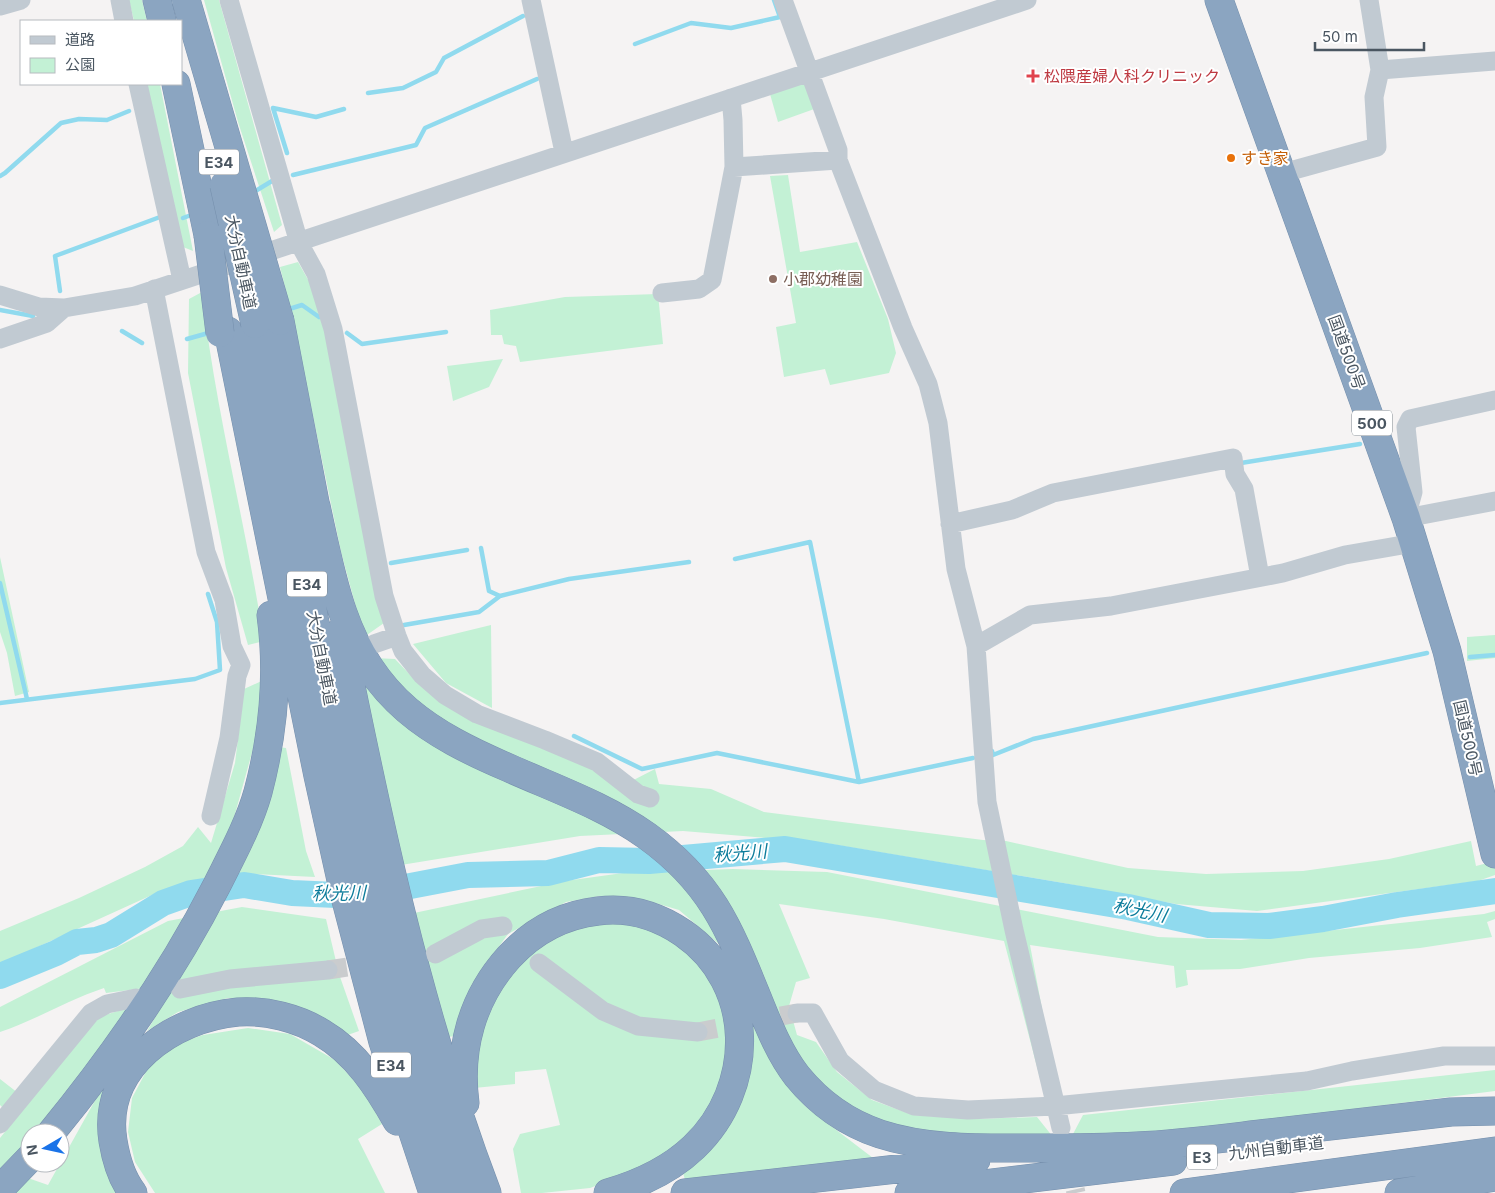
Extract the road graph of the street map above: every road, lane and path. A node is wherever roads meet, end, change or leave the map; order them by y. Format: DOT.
graph roads {
  1 [pos="21,0"];
  2 [pos="120,0"];
  3 [pos="157,0"];
  4 [pos="185,0"];
  5 [pos="229,0"];
  6 [pos="531,0"];
  7 [pos="783,0"];
  8 [pos="1027,0"];
  9 [pos="1220,0"];
  10 [pos="1368,0"];
  11 [pos="0,6"];
  12 [pos="124,20"];
  13 [pos="162,20"];
  14 [pos="1495,61"];
  15 [pos="1380,70"];
  16 [pos="810,72"];
  17 [pos="138,85"];
  18 [pos="176,85"];
  19 [pos="731,98"];
  20 [pos="564,152"];
  21 [pos="838,160"];
  22 [pos="734,167"];
  23 [pos="1283,173"];
  24 [pos="299,243"];
  25 [pos="182,280"];
  26 [pos="154,289"];
  27 [pos="662,293"];
  28 [pos="0,295"];
  29 [pos="64,308"];
  30 [pos="267,323"];
  31 [pos="224,332"];
  32 [pos="0,339"];
  33 [pos="1495,400"];
  34 [pos="1495,501"];
  35 [pos="316,506"];
  36 [pos="950,524"];
  37 [pos="1410,530"];
  38 [pos="1260,577"];
  39 [pos="396,636"];
  40 [pos="374,644"];
  41 [pos="976,646"];
  42 [pos="650,798"];
  43 [pos="211,816"];
  44 [pos="350,844"];
  45 [pos="1495,854"];
  46 [pos="503,926"];
  47 [pos="371,933"];
  48 [pos="435,954"];
  49 [pos="539,963"];
  50 [pos="328,970"];
  51 [pos="180,989"];
  52 [pos="136,998"];
  53 [pos="797,1014"];
  54 [pos="698,1032"];
  55 [pos="1495,1056"];
  56 [pos="1056,1106"];
  57 [pos="1495,1111"];
  58 [pos="1495,1117"];
  59 [pos="59,1123"];
  60 [pos="0,1124"];
  61 [pos="1061,1128"];
  62 [pos="404,1135"];
  63 [pos="1087,1148"];
  64 [pos="1495,1151"];
  65 [pos="20,1168"];
  66 [pos="1495,1177"];
  67 [pos="487,1188"];
  68 [pos="0,1189"];
  69 [pos="133,1193"];
  70 [pos="425,1193"];
  71 [pos="433,1193"];
  72 [pos="460,1193"];
  73 [pos="608,1193"];
  74 [pos="685,1193"];
  75 [pos="908,1193"];
  76 [pos="1184,1193"];
  77 [pos="1399,1193"];
  1 -- 11 [label="street"];
  2 -- 12 [label="street"];
  3 -- 13 [label="highway"];
  4 -- 30 [label="highway, bridge"];
  5 -- 24 [label="street"];
  6 -- 20 [label="street"];
  7 -- 16 [label="street"];
  8 -- 16 [label="street"];
  9 -- 23 [label="highway, 国道500号 / 500"];
  10 -- 15 [label="street"];
  14 -- 15 [label="street"];
  15 -- 23 [label="street"];
  16 -- 19 [label="street"];
  16 -- 21 [label="street"];
  17 -- 25 [label="street"];
  18 -- 31 [label="highway, 大分自動車道 / E34, bridge"];
  19 -- 20 [label="street"];
  19 -- 22 [label="street"];
  20 -- 24 [label="street"];
  21 -- 22 [label="street"];
  21 -- 36 [label="street"];
  22 -- 27 [label="street"];
  23 -- 37 [label="highway, 国道500号 / 500"];
  24 -- 25 [label="street"];
  24 -- 39 [label="street"];
  25 -- 26 [label="street"];
  26 -- 29 [label="street"];
  26 -- 43 [label="street"];
  28 -- 29 [label="street"];
  29 -- 32 [label="street"];
  30 -- 35 [label="highway"];
  30 -- 44 [label="highway, 大分自動車道 / E34"];
  31 -- 44 [label="highway, 大分自動車道 / E34"];
  31 -- 59 [label="highway"];
  33 -- 37 [label="street"];
  34 -- 37 [label="street"];
  35 -- 44 [label="highway"];
  35 -- 63 [label="highway"];
  36 -- 38 [label="street"];
  36 -- 41 [label="street"];
  37 -- 38 [label="street"];
  37 -- 45 [label="highway, 国道500号 / 500"];
  38 -- 41 [label="street"];
  39 -- 40 [label="street"];
  39 -- 42 [label="street"];
  41 -- 56 [label="street"];
  44 -- 47 [label="highway, 大分自動車道 / E34"];
  46 -- 48 [label="street"];
  47 -- 62 [label="highway"];
  47 -- 67 [label="highway"];
  47 -- 71 [label="highway, 大分自動車道 / E34"];
  47 -- 72 [label="highway, 大分自動車道 / E34"];
  49 -- 54 [label="street"];
  50 -- 51 [label="street"];
  52 -- 60 [label="street"];
  53 -- 56 [label="street"];
  55 -- 56 [label="street"];
  56 -- 61 [label="street"];
  57 -- 63 [label="highway"];
  58 -- 75 [label="highway, 九州自動車道 / E3"];
  62 -- 69 [label="highway"];
  62 -- 70 [label="highway"];
  62 -- 71 [label="highway"];
  63 -- 74 [label="highway"];
  64 -- 76 [label="highway, 九州自動車道 / E3"];
  65 -- 68 [label="highway"];
  66 -- 77 [label="highway"];
  67 -- 73 [label="highway"];
}
